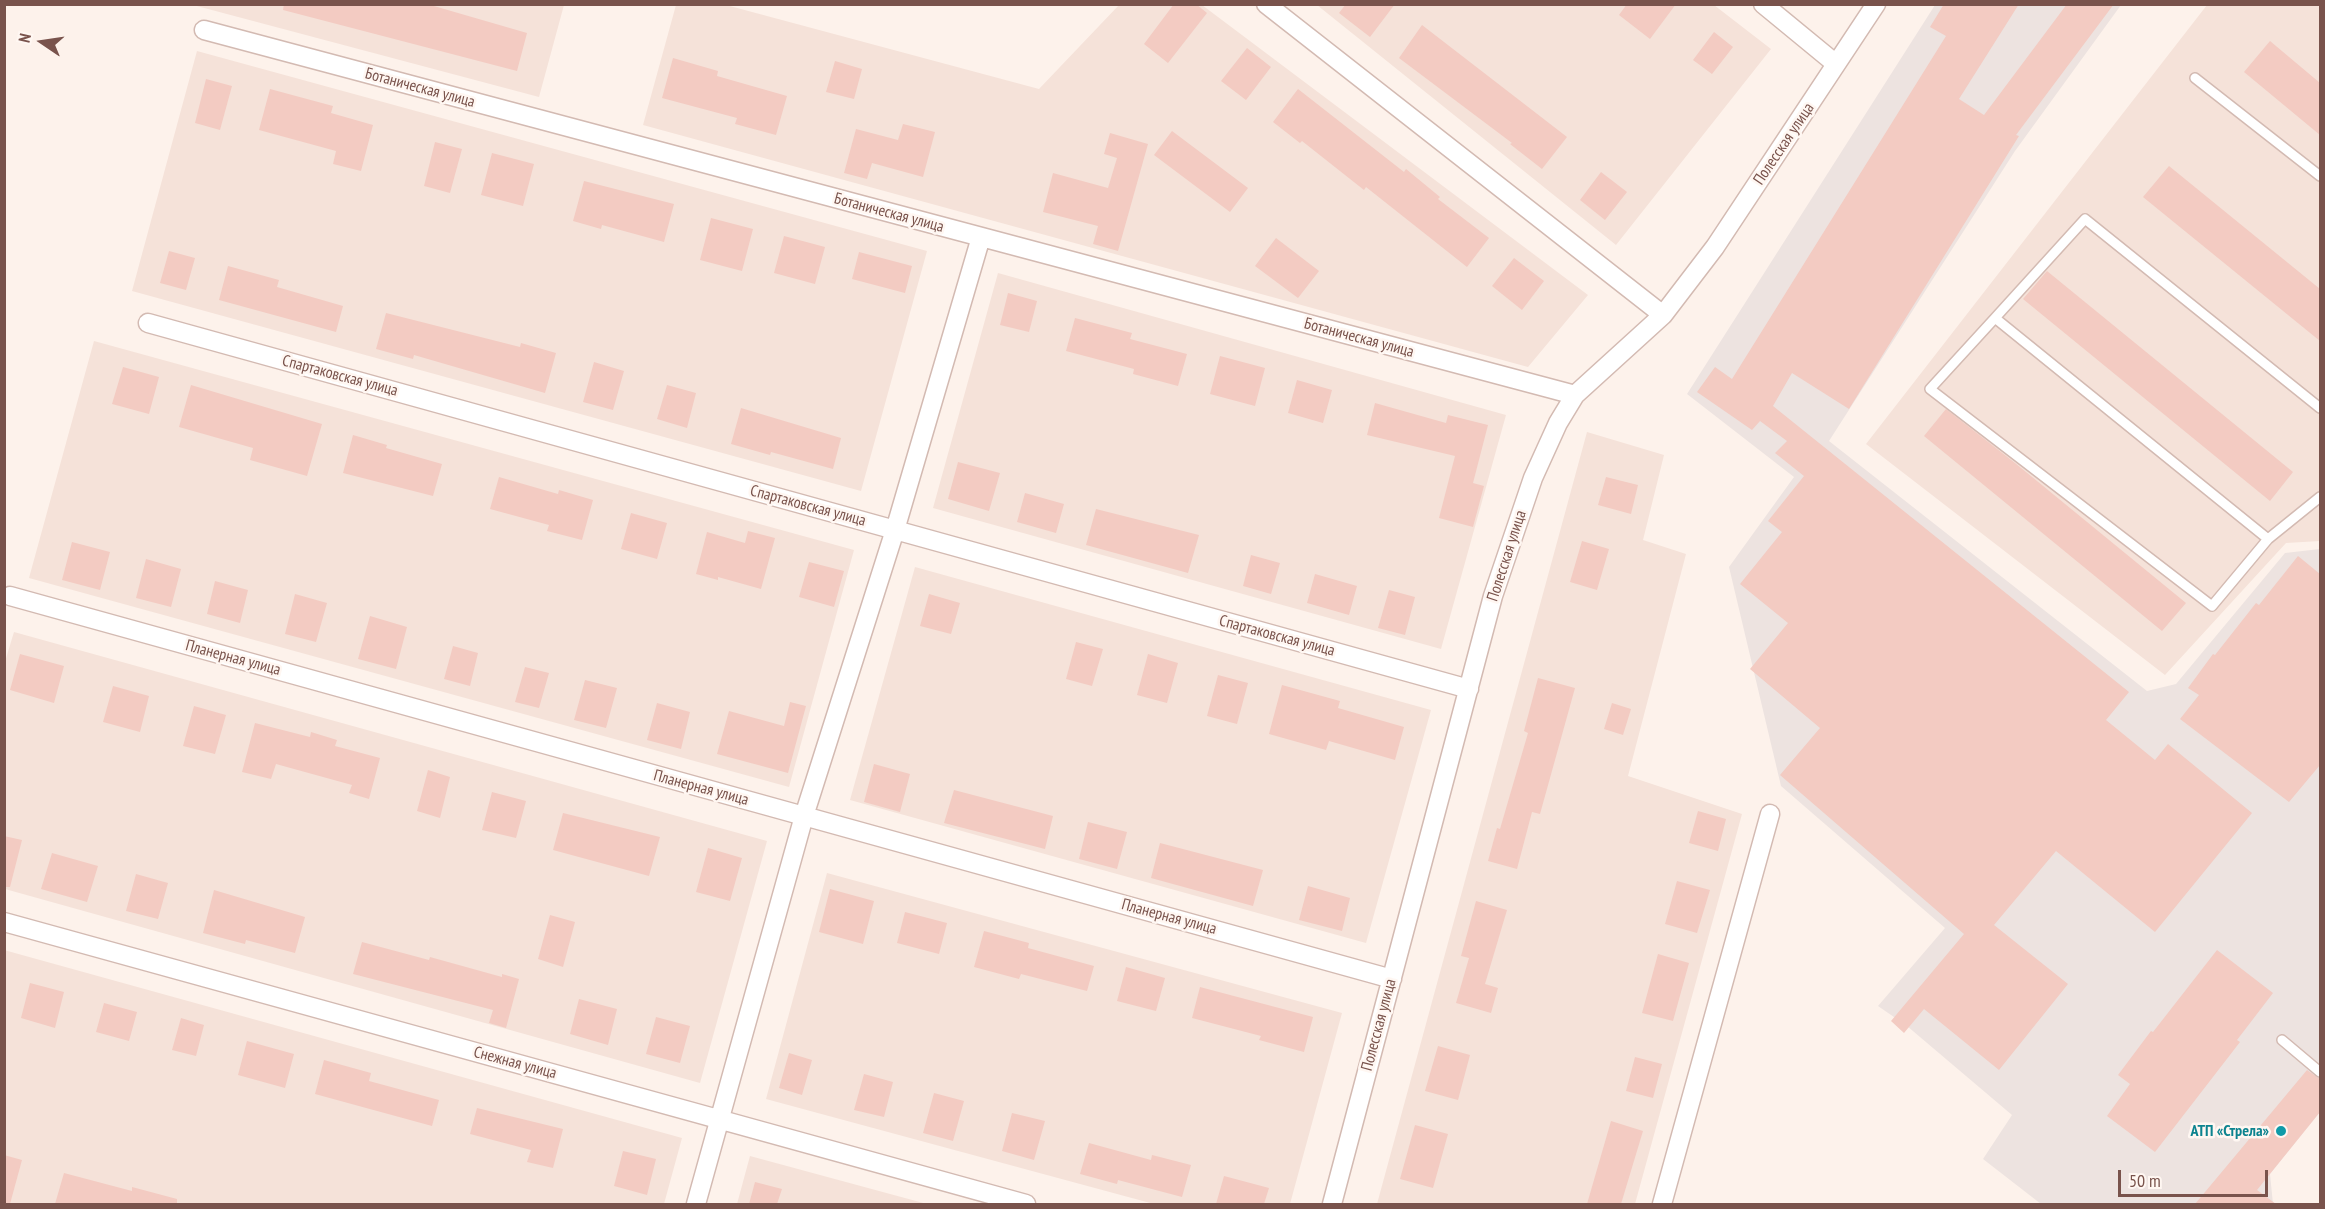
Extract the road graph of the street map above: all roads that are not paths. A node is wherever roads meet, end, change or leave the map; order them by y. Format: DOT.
graph roads {
  1 [pos="1266,4"];
  2 [pos="1763,4"];
  3 [pos="1876,4"];
  4 [pos="204,30"];
  5 [pos="1836,64"];
  6 [pos="2195,78"];
  7 [pos="2320,176"];
  8 [pos="981,237"];
  9 [pos="1663,315"];
  10 [pos="1995,318"];
  11 [pos="148,323"];
  12 [pos="1575,396"];
  13 [pos="2320,408"];
  14 [pos="2320,497"];
  15 [pos="895,530"];
  16 [pos="2268,539"];
  17 [pos="10,596"];
  18 [pos="1469,689"];
  19 [pos="1770,814"];
  20 [pos="804,816"];
  21 [pos="4,922"];
  22 [pos="1392,979"];
  23 [pos="2282,1040"];
  24 [pos="2320,1072"];
  25 [pos="720,1120"];
  26 [pos="696,1204"];
  27 [pos="1026,1204"];
  28 [pos="1332,1204"];
  29 [pos="1662,1204"];
  1 -- 9 [label="street"];
  2 -- 5 [label="street"];
  3 -- 5 [label="street, Полесская улица"];
  4 -- 8 [label="street, Ботаническая улица"];
  5 -- 9 [label="street, Полесская улица"];
  6 -- 7 [label="lane"];
  8 -- 12 [label="street, Ботаническая улица"];
  8 -- 15 [label="street"];
  9 -- 12 [label="street, Полесская улица"];
  10 -- 13 [label="lane"];
  10 -- 16 [label="lane"];
  10 -- 16 [label="lane"];
  11 -- 15 [label="street, Спартаковская улица"];
  12 -- 18 [label="street, Полесская улица"];
  14 -- 16 [label="lane"];
  15 -- 18 [label="street, Спартаковская улица"];
  15 -- 20 [label="street"];
  17 -- 20 [label="street, Планерная улица"];
  18 -- 22 [label="street, Полесская улица"];
  19 -- 29 [label="street"];
  20 -- 22 [label="street, Планерная улица"];
  20 -- 25 [label="street"];
  21 -- 25 [label="street, Снежная улица"];
  22 -- 28 [label="street, Полесская улица"];
  23 -- 24 [label="lane"];
  25 -- 26 [label="street"];
  25 -- 27 [label="street, Снежная улица"];
}
